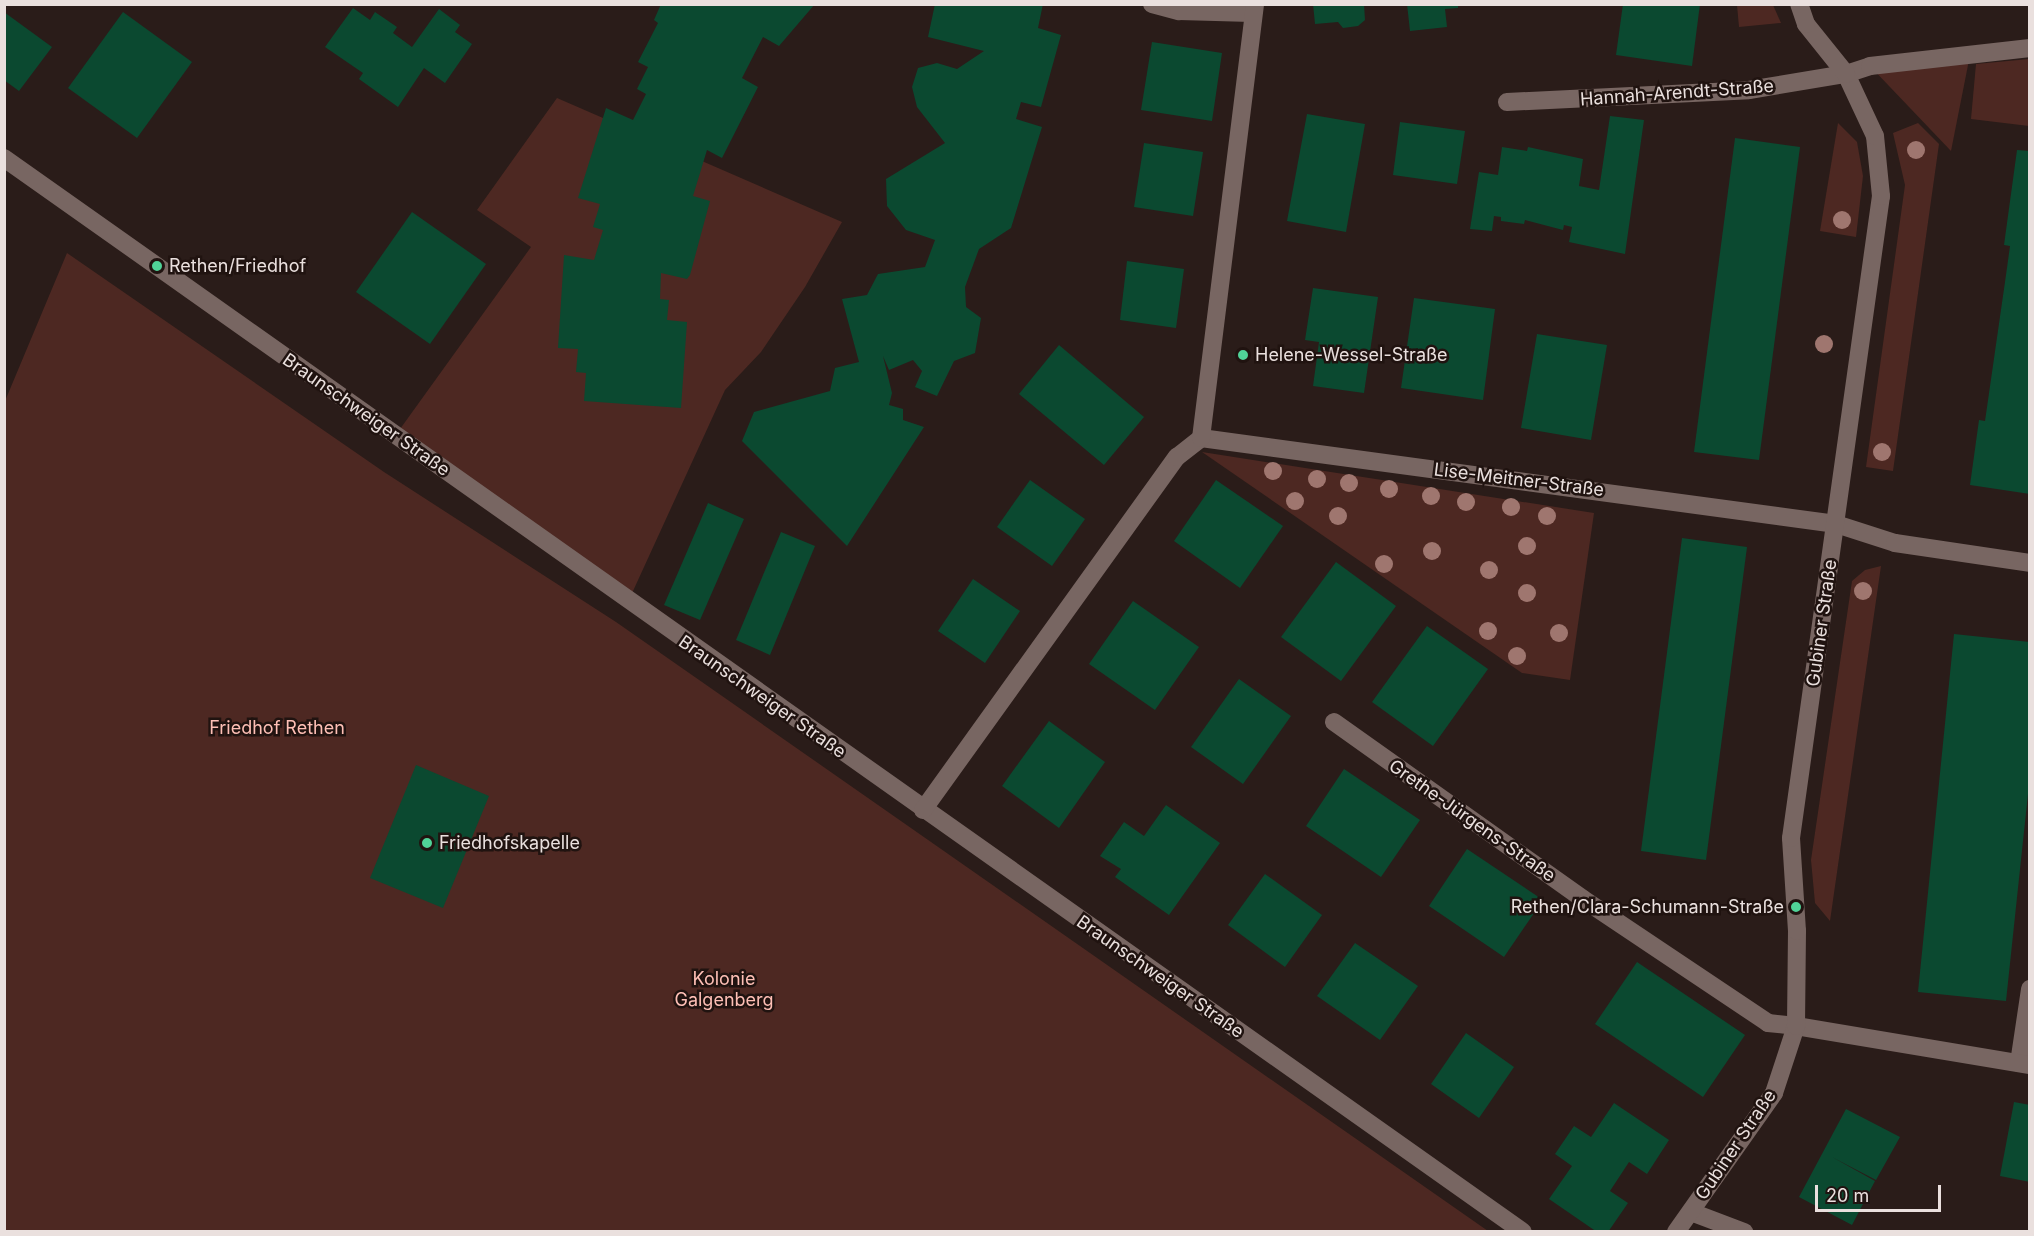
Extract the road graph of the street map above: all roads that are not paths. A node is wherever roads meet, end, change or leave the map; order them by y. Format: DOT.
graph roads {
  1 [pos="1152,4"];
  2 [pos="1799,4"];
  3 [pos="1253,9"];
  4 [pos="2030,48"];
  5 [pos="1846,74"];
  6 [pos="1507,102"];
  7 [pos="4,158"];
  8 [pos="1201,438"];
  9 [pos="1836,524"];
  10 [pos="2030,563"];
  11 [pos="1334,722"];
  12 [pos="923,810"];
  13 [pos="2030,989"];
  14 [pos="1796,1026"];
  15 [pos="2024,1064"];
  16 [pos="1690,1212"];
  17 [pos="1522,1232"];
  18 [pos="1676,1232"];
  19 [pos="1744,1232"];
  1 -- 3 [label="street"];
  2 -- 5 [label="street, Gubiner Straße"];
  3 -- 8 [label="street"];
  4 -- 5 [label="street, Hannah-Arendt-Straße"];
  5 -- 6 [label="street, Hannah-Arendt-Straße"];
  5 -- 9 [label="street, Gubiner Straße"];
  7 -- 12 [label="street, Braunschweiger Straße"];
  8 -- 9 [label="street, Lise-Meitner-Straße"];
  8 -- 12 [label="street"];
  9 -- 10 [label="street, Lise-Meitner-Straße"];
  9 -- 14 [label="street, Gubiner Straße"];
  11 -- 14 [label="street, Grethe-Jürgens-Straße"];
  12 -- 17 [label="street, Braunschweiger Straße"];
  13 -- 15 [label="street"];
  14 -- 15 [label="street, Grethe-Jürgens-Straße"];
  14 -- 16 [label="street, Gubiner Straße"];
  16 -- 18 [label="street, Gubiner Straße"];
  16 -- 19 [label="street"];
}
